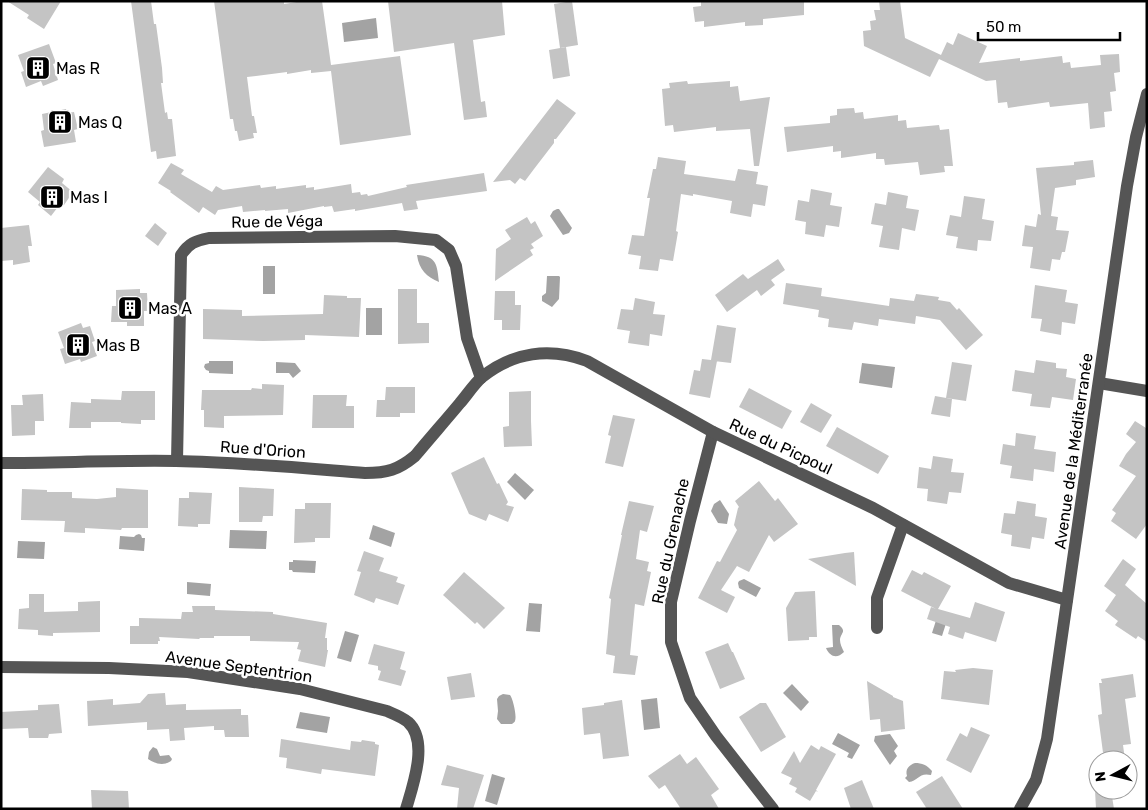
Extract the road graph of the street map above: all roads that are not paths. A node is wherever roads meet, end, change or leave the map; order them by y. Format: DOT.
graph roads {
  1 [pos="1147,94"];
  2 [pos="481,378"];
  3 [pos="1099,383"];
  4 [pos="1147,391"];
  5 [pos="713,432"];
  6 [pos="177,461"];
  7 [pos="1,463"];
  8 [pos="903,525"];
  9 [pos="1067,600"];
  10 [pos="877,628"];
  11 [pos="1,667"];
  12 [pos="406,809"];
  13 [pos="773,809"];
  14 [pos="1020,809"];
  1 -- 3 [label="street, Avenue de la Méditerranée"];
  2 -- 5 [label="street, Rue du Picpoul"];
  2 -- 6 [label="street, Rue d'Orion"];
  2 -- 6 [label="street, Rue de Véga"];
  3 -- 4 [label="street"];
  3 -- 9 [label="street, Avenue de la Méditerranée"];
  5 -- 8 [label="street, Rue du Picpoul"];
  5 -- 13 [label="street, Rue du Grenache"];
  6 -- 7 [label="street, Rue d'Orion"];
  8 -- 9 [label="street, Rue du Picpoul"];
  8 -- 10 [label="street"];
  9 -- 14 [label="street, Avenue de la Méditerranée"];
  11 -- 12 [label="street, Avenue Septentrion"];
}
